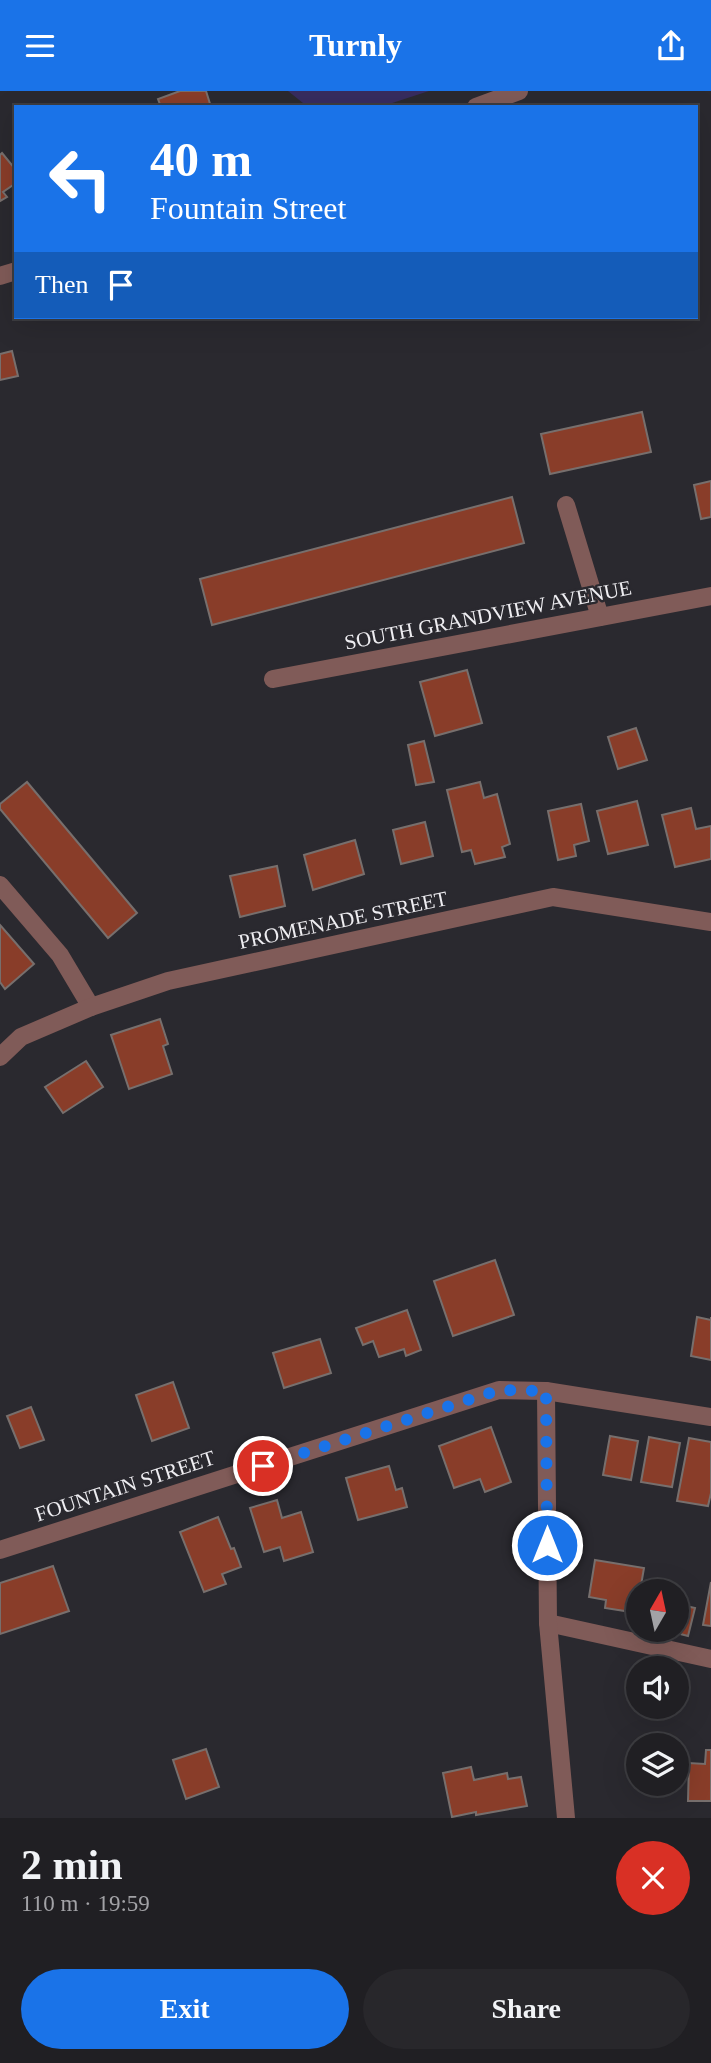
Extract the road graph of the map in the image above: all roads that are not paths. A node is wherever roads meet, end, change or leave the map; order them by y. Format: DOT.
graph roads {
  1 [pos="512,92"];
  2 [pos="481,105"];
  3 [pos="566,505"];
  4 [pos="711,596"];
  5 [pos="600,617"];
  6 [pos="273,679"];
  7 [pos="0,885"];
  8 [pos="711,922"];
  9 [pos="91,1007"];
  10 [pos="0,1057"];
  11 [pos="546,1391"];
  12 [pos="711,1417"];
  13 [pos="0,1550"];
  14 [pos="548,1623"];
  15 [pos="711,1659"];
  16 [pos="566,1818"];
  1 -- 2 [label="street"];
  3 -- 5 [label="street"];
  4 -- 5 [label="street, SOUTH GRANDVIEW AVENUE"];
  5 -- 6 [label="street, SOUTH GRANDVIEW AVENUE"];
  7 -- 9 [label="street"];
  8 -- 9 [label="street, PROMENADE STREET"];
  9 -- 10 [label="street, PROMENADE STREET"];
  11 -- 12 [label="street, FOUNTAIN STREET"];
  11 -- 13 [label="street, FOUNTAIN STREET"];
  11 -- 14 [label="street"];
  14 -- 15 [label="street"];
  14 -- 16 [label="street"];
}
